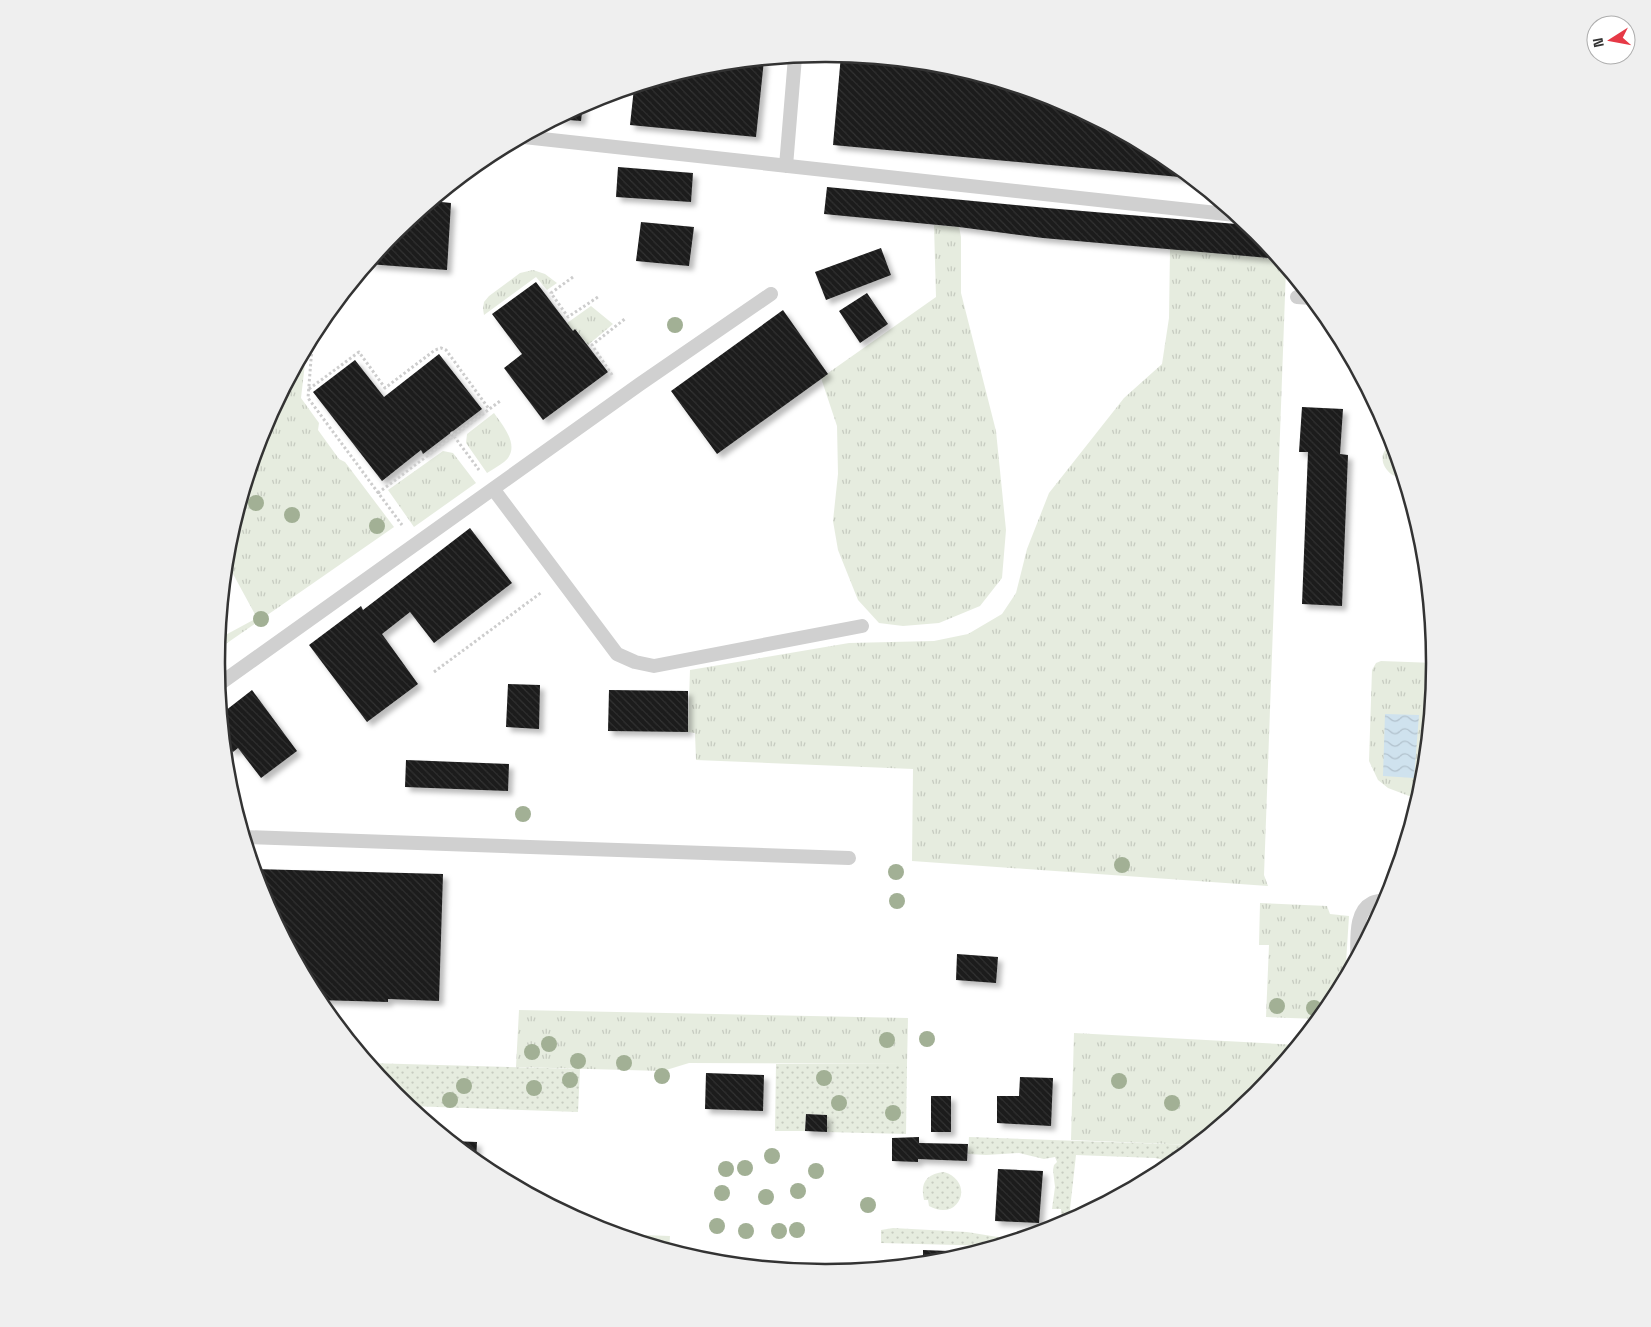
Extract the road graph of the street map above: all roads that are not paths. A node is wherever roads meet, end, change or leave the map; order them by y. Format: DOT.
graph roads {
  1 [pos="794,64"];
  2 [pos="534,138"];
  3 [pos="786,166"];
  4 [pos="1224,214"];
  5 [pos="771,294"];
  6 [pos="494,490"];
  7 [pos="862,626"];
  8 [pos="225,680"];
  9 [pos="250,837"];
  10 [pos="850,858"];
  11 [pos="1377,901"];
  12 [pos="1358,942"];
  1 -- 3 [label="lane"];
  2 -- 3 [label="lane"];
  3 -- 4 [label="lane"];
  5 -- 6 [label="lane"];
  6 -- 7 [label="lane"];
  6 -- 8 [label="lane"];
  9 -- 10 [label="lane"];
  11 -- 12 [label="lane"];
}
